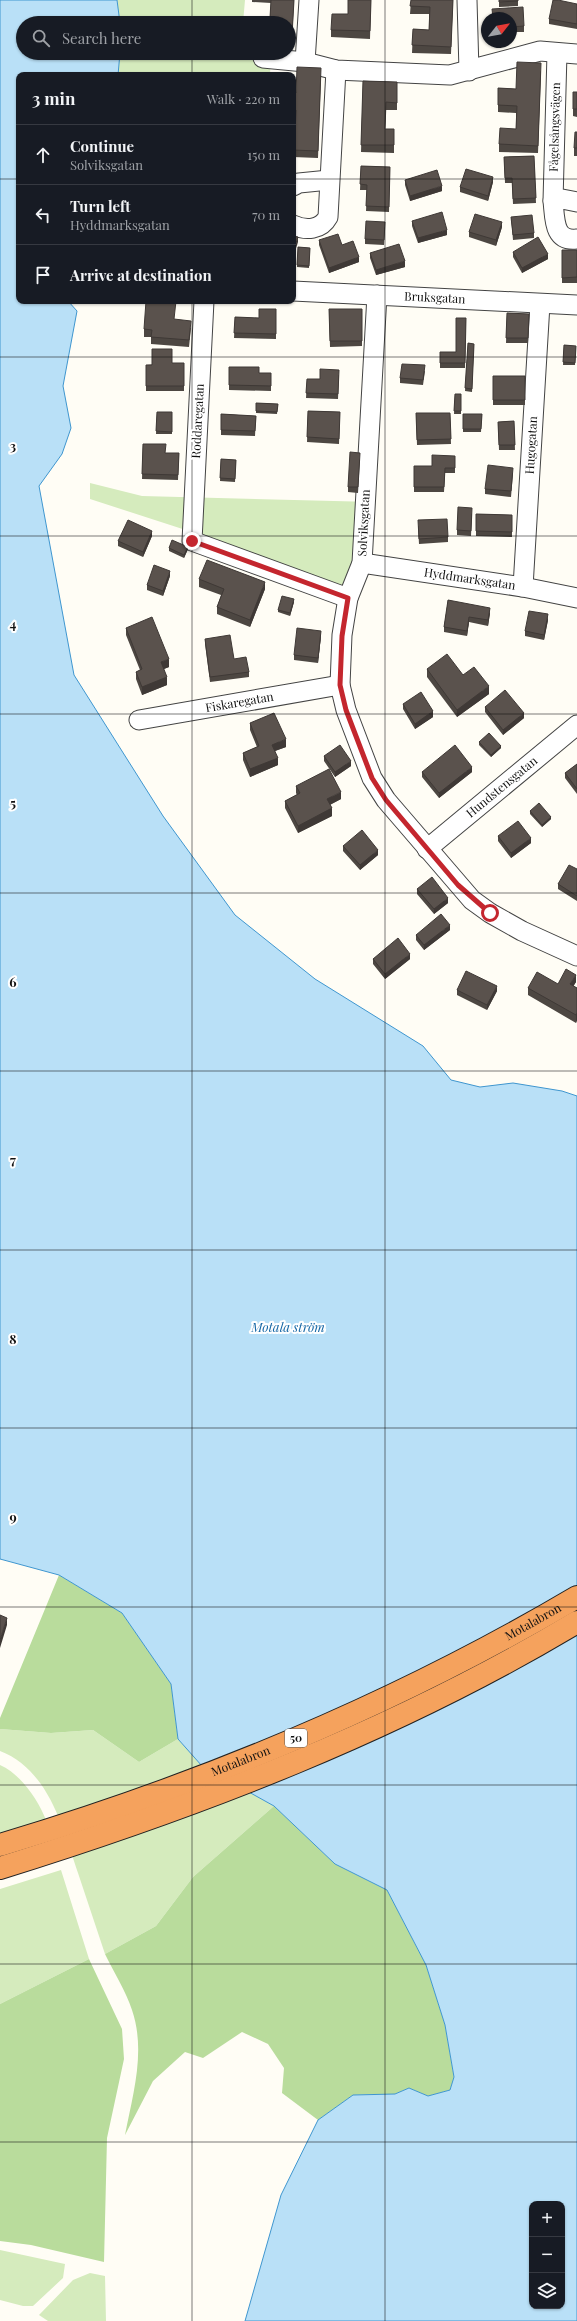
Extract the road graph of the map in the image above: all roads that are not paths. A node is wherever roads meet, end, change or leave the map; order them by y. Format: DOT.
graph roads {
  1 [pos="309,0"];
  2 [pos="467,0"];
  3 [pos="557,52"];
  4 [pos="577,54"];
  5 [pos="284,60"];
  6 [pos="305,62"];
  7 [pos="336,70"];
  8 [pos="469,71"];
  9 [pos="329,180"];
  10 [pos="296,184"];
  11 [pos="553,201"];
  12 [pos="577,202"];
  13 [pos="296,226"];
  14 [pos="577,238"];
  15 [pos="296,291"];
  16 [pos="377,295"];
  17 [pos="204,304"];
  18 [pos="540,304"];
  19 [pos="577,305"];
  20 [pos="362,563"];
  21 [pos="523,587"];
  22 [pos="348,598"];
  23 [pos="577,598"];
  24 [pos="340,685"];
  25 [pos="139,720"];
  26 [pos="577,725"];
  27 [pos="428,849"];
  28 [pos="577,956"];
  29 [pos="577,1597"];
  30 [pos="577,1622"];
  31 [pos="0,1846"];
  32 [pos="0,1868"];
  1 -- 6 [label="street"];
  2 -- 8 [label="street"];
  3 -- 4 [label="street"];
  3 -- 8 [label="street"];
  3 -- 11 [label="street, Fågelsångsvägen"];
  5 -- 6 [label="street"];
  6 -- 7 [label="street"];
  7 -- 8 [label="street"];
  7 -- 9 [label="street"];
  9 -- 10 [label="street"];
  9 -- 13 [label="street"];
  11 -- 12 [label="street"];
  11 -- 14 [label="street, Fågelsångsvägen"];
  15 -- 16 [label="street, Bruksgatan"];
  16 -- 18 [label="street, Bruksgatan"];
  16 -- 20 [label="street, Solviksgatan"];
  17 -- 22 [label="street, Roddaregatan"];
  18 -- 19 [label="street, Bruksgatan"];
  18 -- 21 [label="street, Hugogatan"];
  20 -- 21 [label="street, Hyddmarksgatan"];
  20 -- 22 [label="street, Solviksgatan"];
  21 -- 23 [label="street, Hyddmarksgatan"];
  22 -- 24 [label="street, Solviksgatan"];
  24 -- 25 [label="street, Fiskaregatan"];
  24 -- 27 [label="street, Solviksgatan"];
  26 -- 27 [label="street, Hundstensgatan"];
  27 -- 28 [label="street, Solviksgatan"];
  29 -- 31 [label="highway, Motalabron / 50"];
  30 -- 32 [label="highway, Motalabron / 50"];
}
